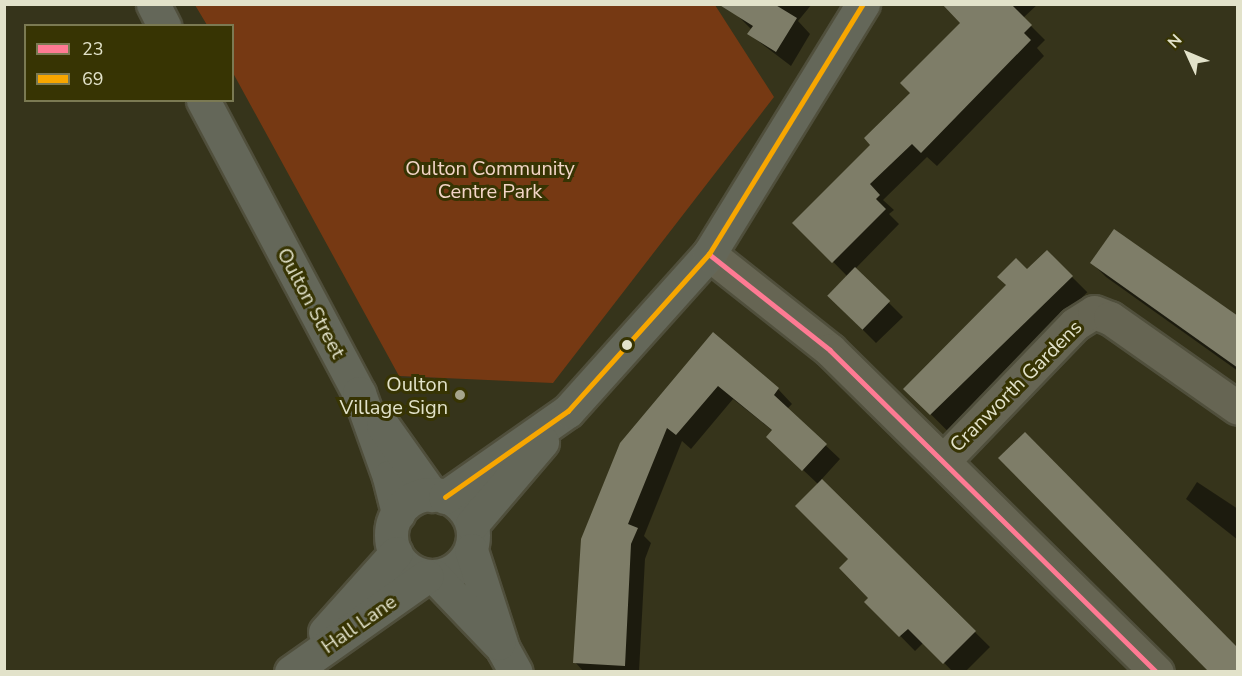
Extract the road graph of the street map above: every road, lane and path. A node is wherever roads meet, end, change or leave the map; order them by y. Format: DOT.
graph roads {
  1 [pos="153,4"];
  2 [pos="863,4"];
  3 [pos="163,24"];
  4 [pos="204,102"];
  5 [pos="709,254"];
  6 [pos="359,393"];
  7 [pos="1238,408"];
  8 [pos="568,411"];
  9 [pos="945,459"];
  10 [pos="438,496"];
  11 [pos="398,514"];
  12 [pos="471,537"];
  13 [pos="396,553"];
  14 [pos="430,576"];
  15 [pos="509,660"];
  16 [pos="290,672"];
  17 [pos="1157,672"];
  1 -- 3 [label="main road"];
  2 -- 5 [label="main road"];
  4 -- 6 [label="main road, Oulton Street"];
  5 -- 8 [label="main road"];
  5 -- 9 [label="street"];
  6 -- 10 [label="main road"];
  6 -- 11 [label="main road, Oulton Street"];
  7 -- 9 [label="street, Cranworth Gardens"];
  8 -- 10 [label="main road"];
  8 -- 12 [label="main road"];
  9 -- 17 [label="street"];
  10 -- 11 [label="main road"];
  10 -- 12 [label="main road"];
  11 -- 13 [label="main road"];
  12 -- 14 [label="main road"];
  12 -- 15 [label="main road"];
  13 -- 14 [label="main road"];
  13 -- 16 [label="main road"];
  14 -- 15 [label="main road"];
  14 -- 16 [label="main road, Hall Lane"];
}
